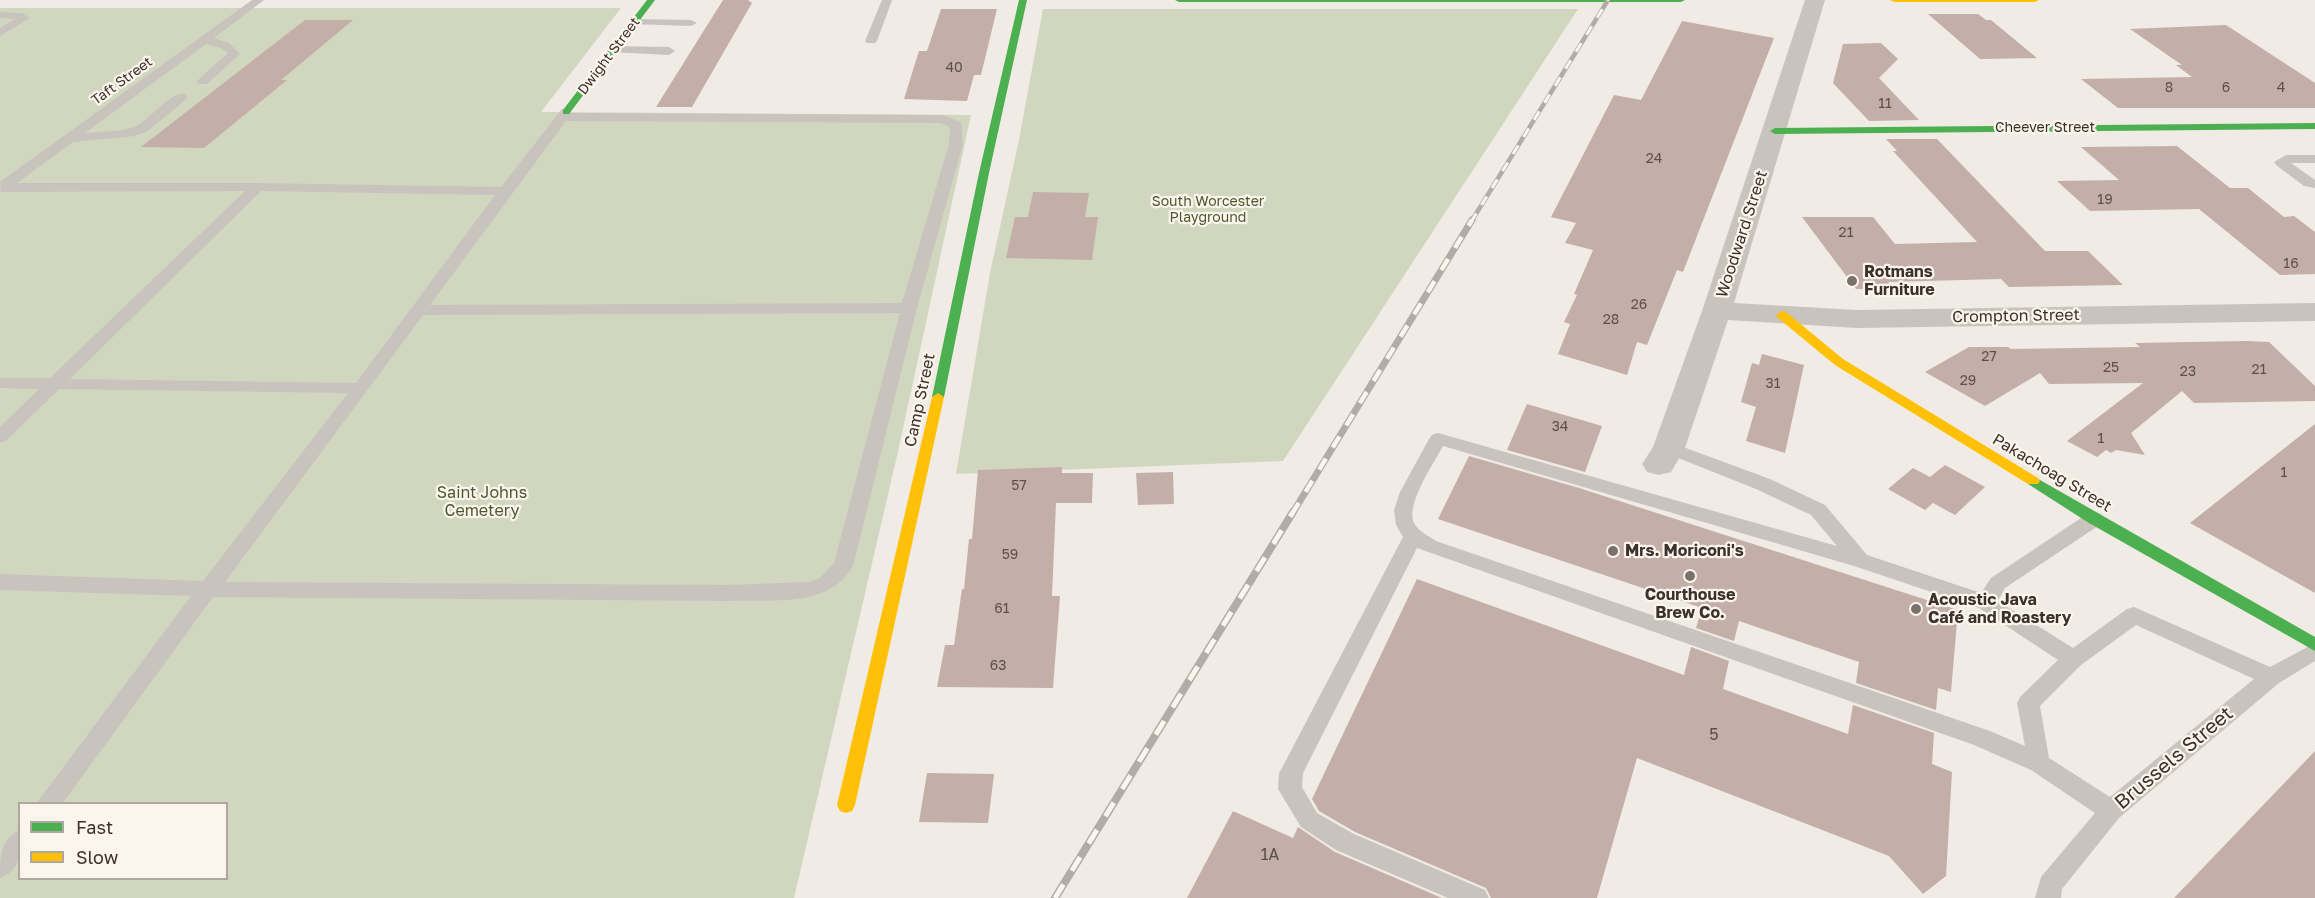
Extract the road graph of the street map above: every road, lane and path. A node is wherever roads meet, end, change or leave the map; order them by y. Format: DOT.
graph roads {
  1 [pos="259,0"];
  2 [pos="651,0"];
  3 [pos="887,0"];
  4 [pos="1023,0"];
  5 [pos="1179,0"];
  6 [pos="1520,0"];
  7 [pos="1579,0"];
  8 [pos="1657,0"];
  9 [pos="1681,0"];
  10 [pos="1815,0"];
  11 [pos="1894,0"];
  12 [pos="2035,0"];
  13 [pos="0,15"];
  14 [pos="634,22"];
  15 [pos="691,23"];
  16 [pos="0,33"];
  17 [pos="204,40"];
  18 [pos="871,41"];
  19 [pos="613,50"];
  20 [pos="669,51"];
  21 [pos="202,81"];
  22 [pos="182,97"];
  23 [pos="564,115"];
  24 [pos="2315,126"];
  25 [pos="1775,130"];
  26 [pos="69,138"];
  27 [pos="2315,159"];
  28 [pos="2315,184"];
  29 [pos="1,187"];
  30 [pos="257,187"];
  31 [pos="505,190"];
  32 [pos="909,308"];
  33 [pos="418,310"];
  34 [pos="1717,311"];
  35 [pos="2315,312"];
  36 [pos="1782,315"];
  37 [pos="55,382"];
  38 [pos="0,383"];
  39 [pos="361,388"];
  40 [pos="0,437"];
  41 [pos="1664,456"];
  42 [pos="2094,519"];
  43 [pos="1413,537"];
  44 [pos="1860,560"];
  45 [pos="0,582"];
  46 [pos="208,589"];
  47 [pos="1986,603"];
  48 [pos="2315,645"];
  49 [pos="2315,651"];
  50 [pos="2073,659"];
  51 [pos="2271,677"];
  52 [pos="2039,763"];
  53 [pos="49,802"];
  54 [pos="846,806"];
  55 [pos="2111,811"];
  56 [pos="18,844"];
  57 [pos="0,867"];
  58 [pos="2049,891"];
  59 [pos="1476,898"];
  1 -- 17 [label="lane, Taft Street"];
  2 -- 14 [label="street, Dwight Street"];
  3 -- 18 [label="lane"];
  4 -- 54 [label="street, Camp Street"];
  5 -- 6 [label="street"];
  6 -- 7 [label="street"];
  7 -- 8 [label="street"];
  8 -- 9 [label="street"];
  10 -- 25 [label="street, Woodward Street"];
  11 -- 12 [label="street"];
  13 -- 16 [label="lane"];
  14 -- 15 [label="lane"];
  14 -- 19 [label="street, Dwight Street"];
  17 -- 21 [label="lane"];
  17 -- 26 [label="lane, Taft Street"];
  19 -- 20 [label="lane"];
  19 -- 23 [label="street, Dwight Street"];
  22 -- 26 [label="lane"];
  23 -- 31 [label="lane"];
  23 -- 32 [label="lane"];
  24 -- 25 [label="street, Cheever Street"];
  25 -- 34 [label="street, Woodward Street"];
  26 -- 29 [label="lane, Taft Street"];
  27 -- 28 [label="lane"];
  29 -- 30 [label="lane"];
  30 -- 31 [label="lane"];
  30 -- 37 [label="lane"];
  31 -- 33 [label="lane"];
  32 -- 33 [label="lane"];
  32 -- 46 [label="lane"];
  33 -- 39 [label="lane"];
  34 -- 36 [label="street, Crompton Street"];
  34 -- 41 [label="street, Woodward Street"];
  35 -- 36 [label="street, Crompton Street"];
  36 -- 42 [label="street, Pakachoag Street"];
  37 -- 38 [label="lane"];
  37 -- 39 [label="lane"];
  37 -- 40 [label="lane"];
  39 -- 46 [label="lane"];
  41 -- 44 [label="lane"];
  42 -- 47 [label="lane"];
  42 -- 48 [label="street, Pakachoag Street"];
  43 -- 44 [label="lane"];
  43 -- 52 [label="lane"];
  43 -- 59 [label="lane"];
  44 -- 47 [label="lane"];
  45 -- 46 [label="lane"];
  46 -- 53 [label="lane"];
  47 -- 50 [label="lane"];
  49 -- 51 [label="lane, Brussels Street"];
  50 -- 51 [label="lane"];
  50 -- 52 [label="lane"];
  51 -- 55 [label="lane, Brussels Street"];
  52 -- 55 [label="lane"];
  55 -- 58 [label="lane, Brussels Street"];
  56 -- 57 [label="lane"];
}
